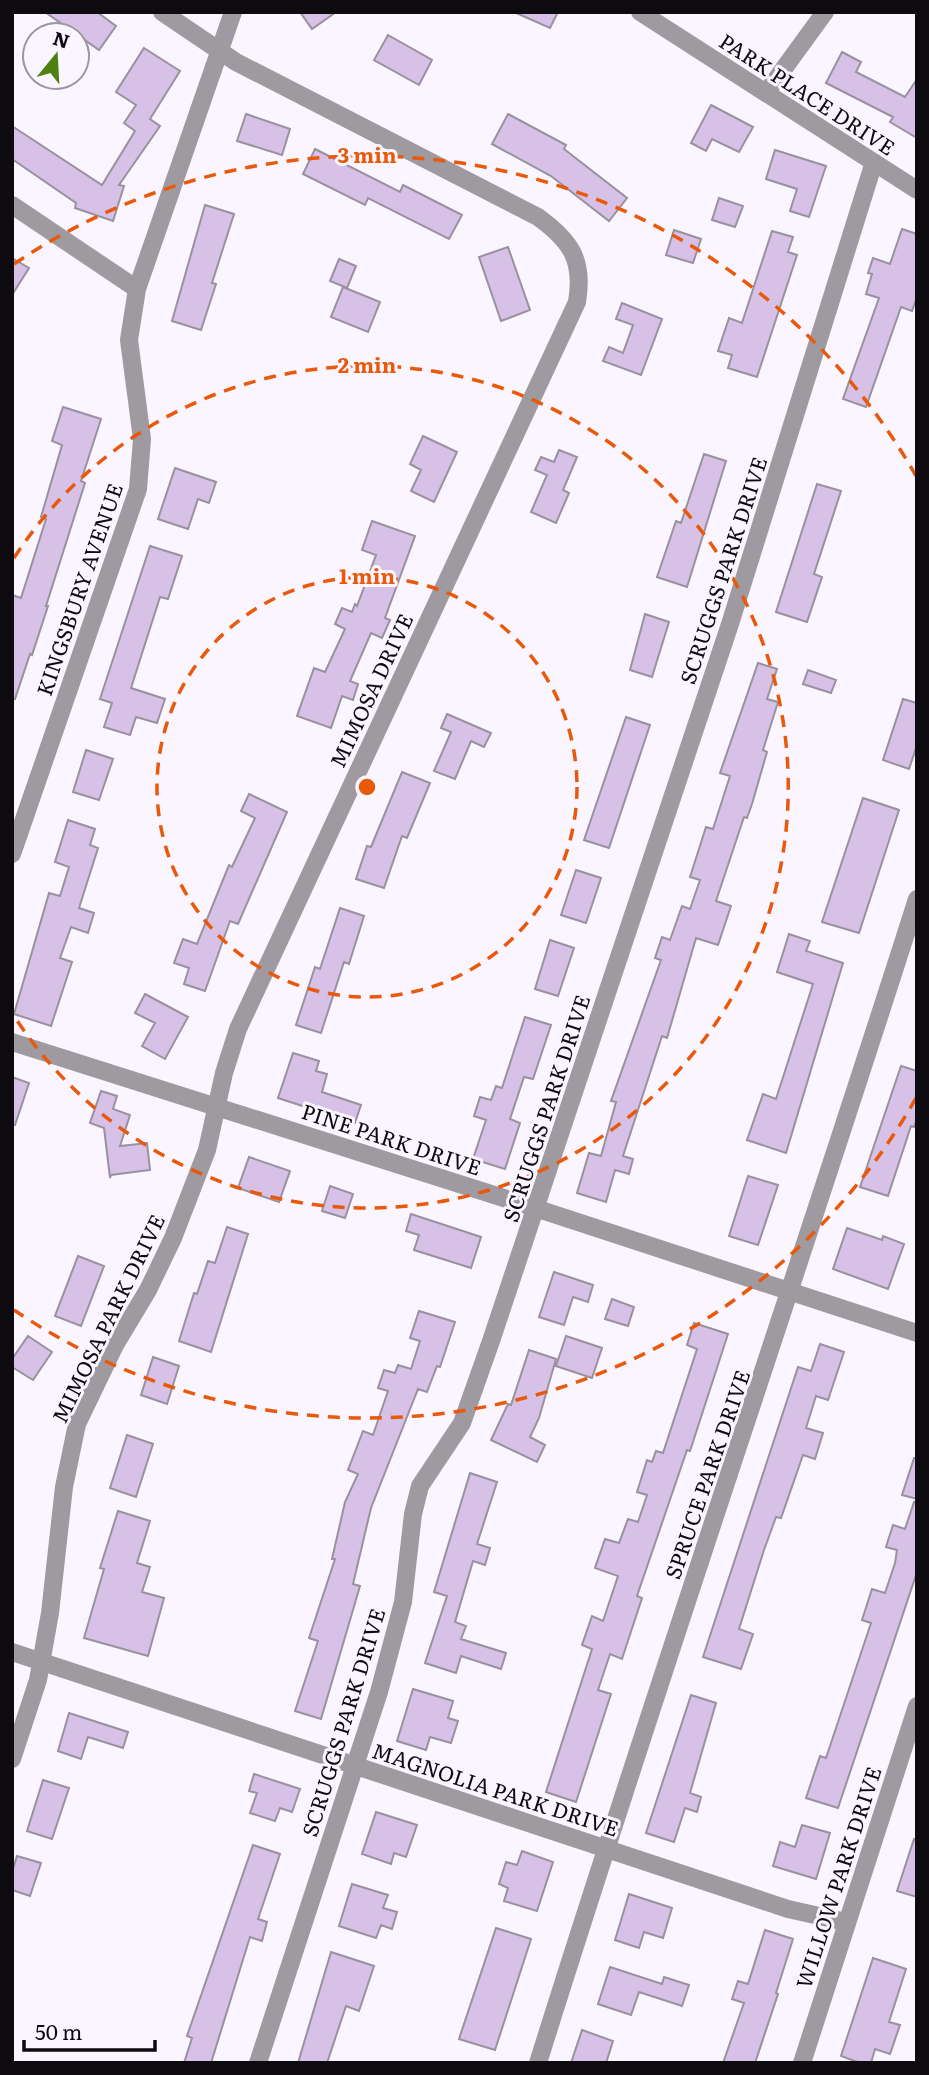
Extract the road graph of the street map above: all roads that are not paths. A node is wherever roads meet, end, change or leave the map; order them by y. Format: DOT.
graph roads {
  1 [pos="162,12"];
  2 [pos="233,12"];
  3 [pos="640,12"];
  4 [pos="825,12"];
  5 [pos="219,51"];
  6 [pos="766,93"];
  7 [pos="874,162"];
  8 [pos="917,190"];
  9 [pos="12,205"];
  10 [pos="137,289"];
  11 [pos="12,854"];
  12 [pos="917,899"];
  13 [pos="12,1042"];
  14 [pos="217,1105"];
  15 [pos="535,1208"];
  16 [pos="792,1292"];
  17 [pos="917,1333"];
  18 [pos="12,1652"];
  19 [pos="41,1661"];
  20 [pos="917,1706"];
  21 [pos="12,1759"];
  22 [pos="354,1765"];
  23 [pos="605,1849"];
  24 [pos="846,1922"];
  25 [pos="258,2063"];
  26 [pos="538,2063"];
  27 [pos="802,2063"];
  1 -- 5 [label="street"];
  2 -- 5 [label="street, KINGSBURY AVENUE"];
  3 -- 6 [label="street, PARK PLACE DRIVE"];
  4 -- 6 [label="street"];
  5 -- 10 [label="street, KINGSBURY AVENUE"];
  5 -- 14 [label="street, MIMOSA DRIVE"];
  6 -- 7 [label="street, PARK PLACE DRIVE"];
  7 -- 8 [label="street, PARK PLACE DRIVE"];
  7 -- 15 [label="street, SCRUGGS PARK DRIVE"];
  9 -- 10 [label="street"];
  10 -- 11 [label="street, KINGSBURY AVENUE"];
  12 -- 16 [label="street, SPRUCE PARK DRIVE"];
  13 -- 14 [label="street, PINE PARK DRIVE"];
  14 -- 15 [label="street, PINE PARK DRIVE"];
  14 -- 19 [label="street, MIMOSA PARK DRIVE"];
  15 -- 16 [label="street, PINE PARK DRIVE"];
  15 -- 22 [label="street, SCRUGGS PARK DRIVE"];
  16 -- 17 [label="street, PINE PARK DRIVE"];
  16 -- 23 [label="street, SPRUCE PARK DRIVE"];
  18 -- 19 [label="street, MAGNOLIA PARK DRIVE"];
  19 -- 21 [label="street, MIMOSA PARK DRIVE"];
  19 -- 22 [label="street, MAGNOLIA PARK DRIVE"];
  20 -- 24 [label="street, WILLOW PARK DRIVE"];
  22 -- 23 [label="street, MAGNOLIA PARK DRIVE"];
  22 -- 25 [label="street, SCRUGGS PARK DRIVE"];
  23 -- 24 [label="street, MAGNOLIA PARK DRIVE"];
  23 -- 26 [label="street, SPRUCE PARK DRIVE"];
  24 -- 27 [label="street, WILLOW PARK DRIVE"];
}
